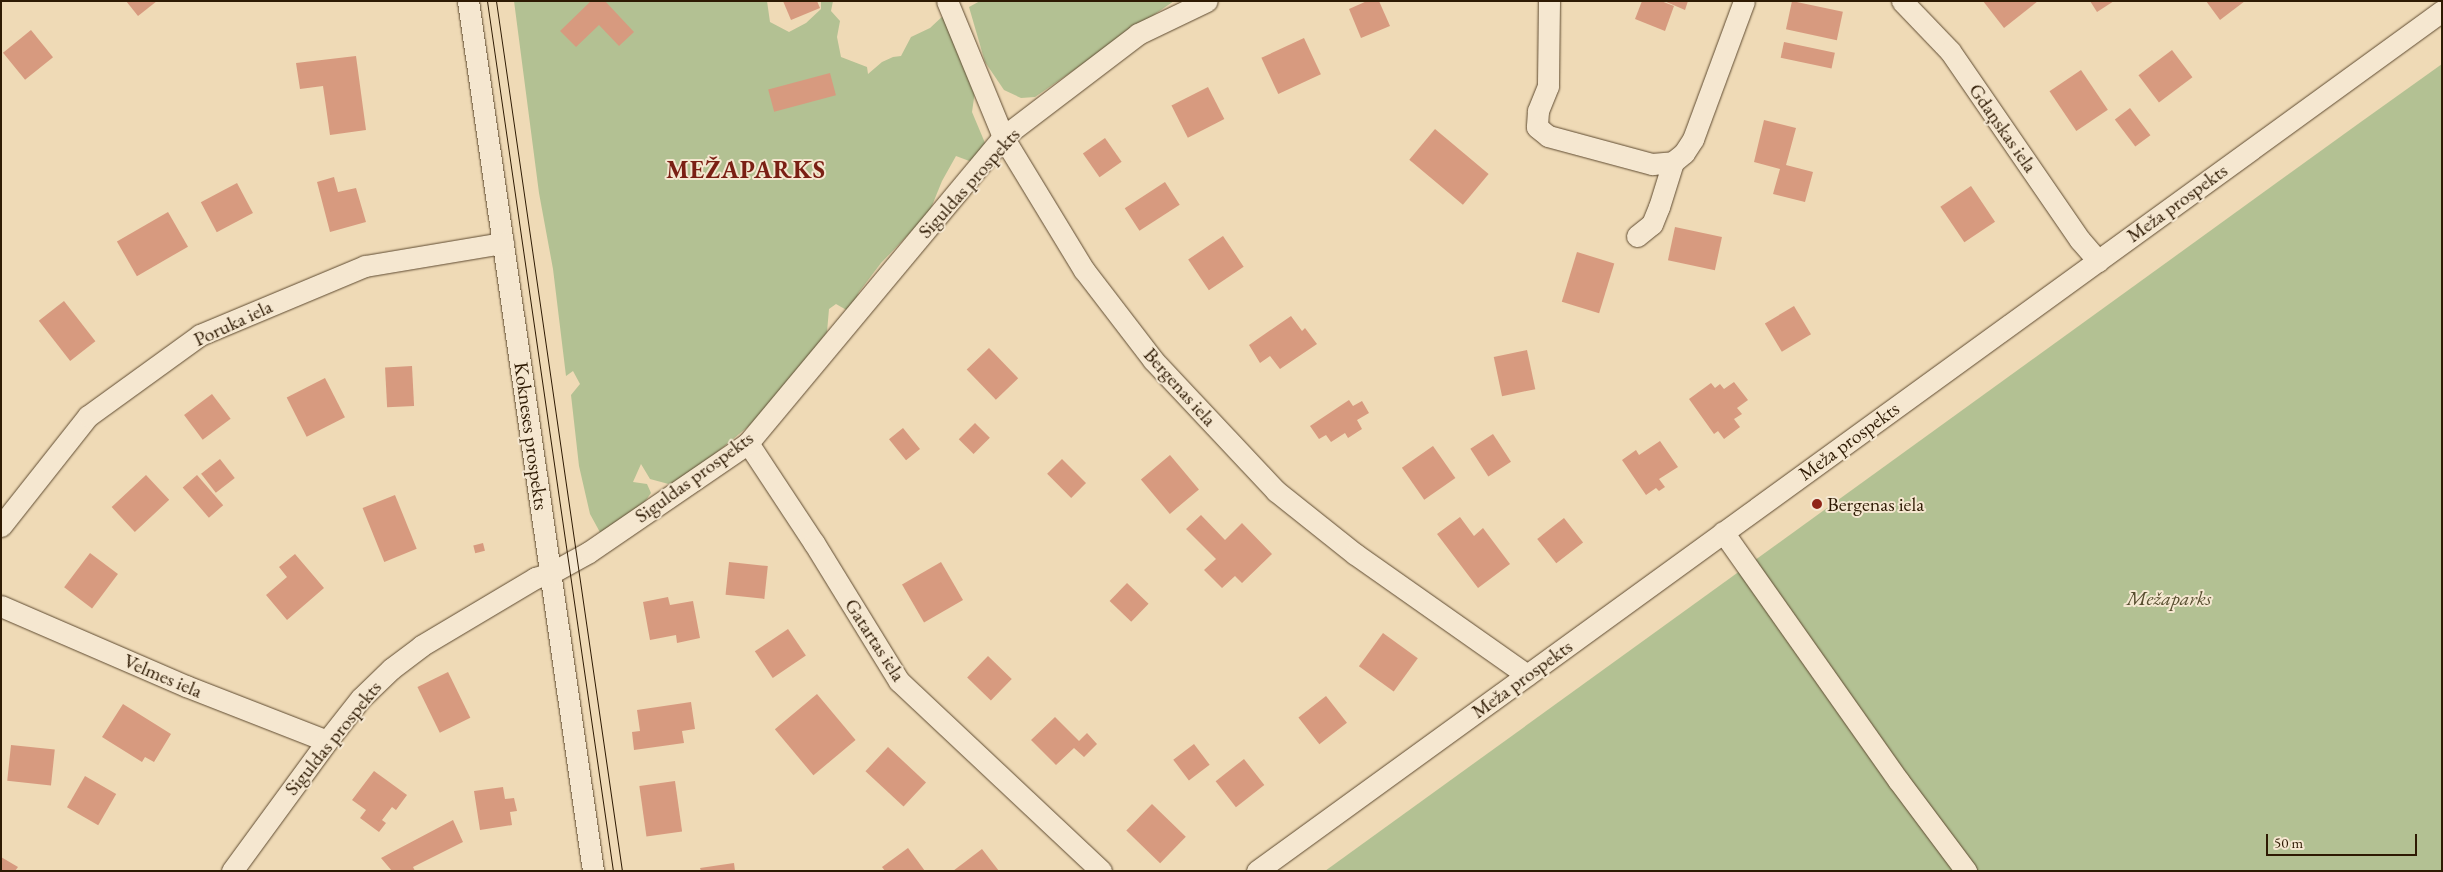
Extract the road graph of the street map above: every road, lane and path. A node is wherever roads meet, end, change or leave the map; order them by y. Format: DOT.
graph roads {
  1 [pos="468,1"];
  2 [pos="947,1"];
  3 [pos="1206,1"];
  4 [pos="1549,1"];
  5 [pos="1744,1"];
  6 [pos="1902,1"];
  7 [pos="2442,11"];
  8 [pos="1004,137"];
  9 [pos="1673,162"];
  10 [pos="1637,236"];
  11 [pos="503,243"];
  12 [pos="2098,261"];
  13 [pos="748,443"];
  14 [pos="1,526"];
  15 [pos="1724,532"];
  16 [pos="551,573"];
  17 [pos="1,606"];
  18 [pos="1527,675"];
  19 [pos="327,741"];
  20 [pos="232,871"];
  21 [pos="593,871"];
  22 [pos="1101,871"];
  23 [pos="1257,871"];
  24 [pos="1966,871"];
  1 -- 11 [label="street, Kokneses prospekts"];
  2 -- 8 [label="street, Bergenas iela"];
  3 -- 8 [label="street, Siguldas prospekts"];
  4 -- 9 [label="street"];
  5 -- 9 [label="street"];
  6 -- 12 [label="street, Gdaņskas iela"];
  7 -- 12 [label="street, Meža prospekts"];
  8 -- 13 [label="street, Siguldas prospekts"];
  8 -- 18 [label="street, Bergenas iela"];
  9 -- 10 [label="street"];
  11 -- 14 [label="street, Poruka iela"];
  11 -- 16 [label="street, Kokneses prospekts"];
  12 -- 15 [label="street, Meža prospekts"];
  13 -- 16 [label="street, Siguldas prospekts"];
  13 -- 22 [label="street, Gatartas iela"];
  15 -- 18 [label="street, Meža prospekts"];
  15 -- 24 [label="street"];
  16 -- 19 [label="street, Siguldas prospekts"];
  16 -- 21 [label="street, Kokneses prospekts"];
  17 -- 19 [label="street, Velmes iela"];
  18 -- 23 [label="street, Meža prospekts"];
  19 -- 20 [label="street, Siguldas prospekts"];
}
